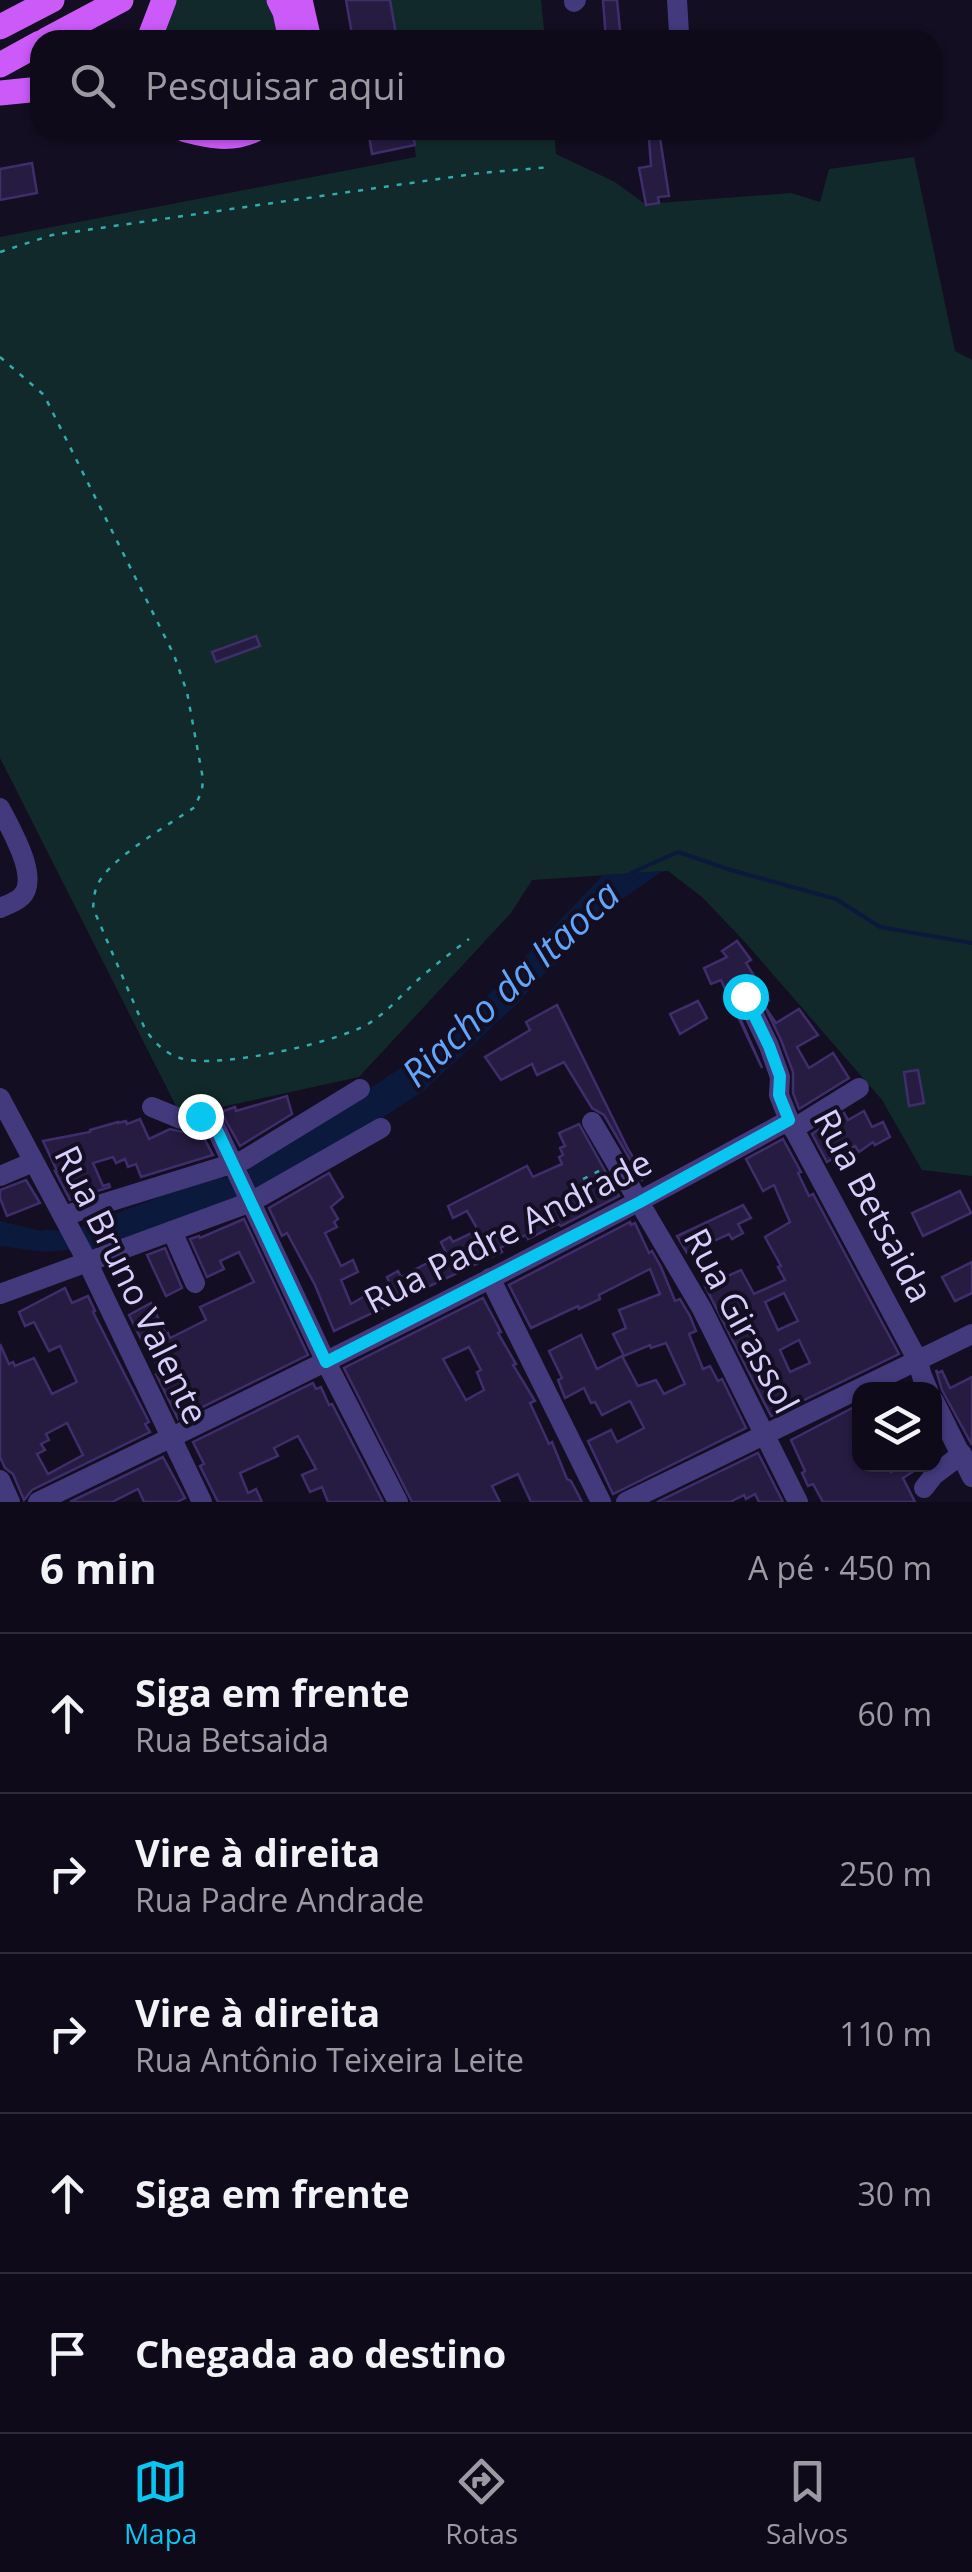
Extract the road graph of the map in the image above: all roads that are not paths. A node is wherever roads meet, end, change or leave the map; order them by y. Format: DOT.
graph roads {
  1 [pos="52,0"];
  2 [pos="121,0"];
  3 [pos="164,0"];
  4 [pos="280,0"];
  5 [pos="300,0"];
  6 [pos="677,0"];
  7 [pos="0,27"];
  8 [pos="65,30"];
  9 [pos="152,30"];
  10 [pos="289,30"];
  11 [pos="307,30"];
  12 [pos="679,30"];
  13 [pos="30,49"];
  14 [pos="0,65"];
  15 [pos="30,90"];
  16 [pos="0,93"];
  17 [pos="0,808"];
  18 [pos="0,908"];
  19 [pos="745,996"];
  20 [pos="860,1088"];
  21 [pos="360,1089"];
  22 [pos="152,1107"];
  23 [pos="3,1109"];
  24 [pos="592,1122"];
  25 [pos="791,1125"];
  26 [pos="381,1128"];
  27 [pos="34,1162"];
  28 [pos="233,1167"];
  29 [pos="0,1176"];
  30 [pos="249,1199"];
  31 [pos="640,1202"];
  32 [pos="64,1219"];
  33 [pos="172,1231"];
  34 [pos="87,1260"];
  35 [pos="490,1278"];
  36 [pos="195,1283"];
  37 [pos="0,1294"];
  38 [pos="972,1334"];
  39 [pos="917,1360"];
  40 [pos="326,1362"];
  41 [pos="925,1382"];
  42 [pos="942,1416"];
  43 [pos="765,1436"];
  44 [pos="170,1438"];
  45 [pos="962,1454"];
  46 [pos="972,1476"];
  47 [pos="0,1480"];
  48 [pos="924,1488"];
  49 [pos="10,1502"];
  50 [pos="38,1502"];
  51 [pos="202,1502"];
  52 [pos="398,1502"];
  53 [pos="601,1502"];
  54 [pos="626,1502"];
  55 [pos="798,1502"];
  1 -- 7 [label="main road"];
  2 -- 8 [label="main road"];
  3 -- 9 [label="main road"];
  4 -- 10 [label="main road"];
  5 -- 11 [label="main road"];
  6 -- 12 [label="street"];
  13 -- 14 [label="main road"];
  15 -- 16 [label="main road"];
  17 -- 18 [label="street"];
  19 -- 25 [label="street, Rua Betsaida"];
  20 -- 25 [label="street, Rua Padre Andrade"];
  21 -- 28 [label="street"];
  22 -- 28 [label="street"];
  23 -- 27 [label="street, Rua Bruno Valente"];
  24 -- 31 [label="street, Rua Girassol"];
  25 -- 31 [label="street, Rua Padre Andrade"];
  25 -- 39 [label="street, Rua Betsaida"];
  26 -- 30 [label="street"];
  27 -- 29 [label="street"];
  27 -- 32 [label="street, Rua Bruno Valente"];
  28 -- 30 [label="street"];
  28 -- 32 [label="street"];
  30 -- 33 [label="street"];
  30 -- 40 [label="street"];
  31 -- 35 [label="street, Rua Padre Andrade"];
  31 -- 43 [label="street, Rua Girassol"];
  32 -- 34 [label="street, Rua Bruno Valente"];
  33 -- 34 [label="street"];
  33 -- 36 [label="street"];
  34 -- 37 [label="street"];
  34 -- 44 [label="street, Rua Bruno Valente"];
  35 -- 40 [label="street, Rua Padre Andrade"];
  35 -- 53 [label="street"];
  38 -- 39 [label="street"];
  39 -- 41 [label="street, Rua Betsaida"];
  39 -- 43 [label="street"];
  40 -- 44 [label="street, Rua Padre Andrade"];
  40 -- 52 [label="street"];
  42 -- 45 [label="street"];
  43 -- 54 [label="street"];
  43 -- 55 [label="street, Rua Girassol"];
  44 -- 50 [label="street, Rua Padre Andrade"];
  44 -- 51 [label="street, Rua Bruno Valente"];
  45 -- 46 [label="street"];
  45 -- 48 [label="street"];
  47 -- 49 [label="street"];
}
